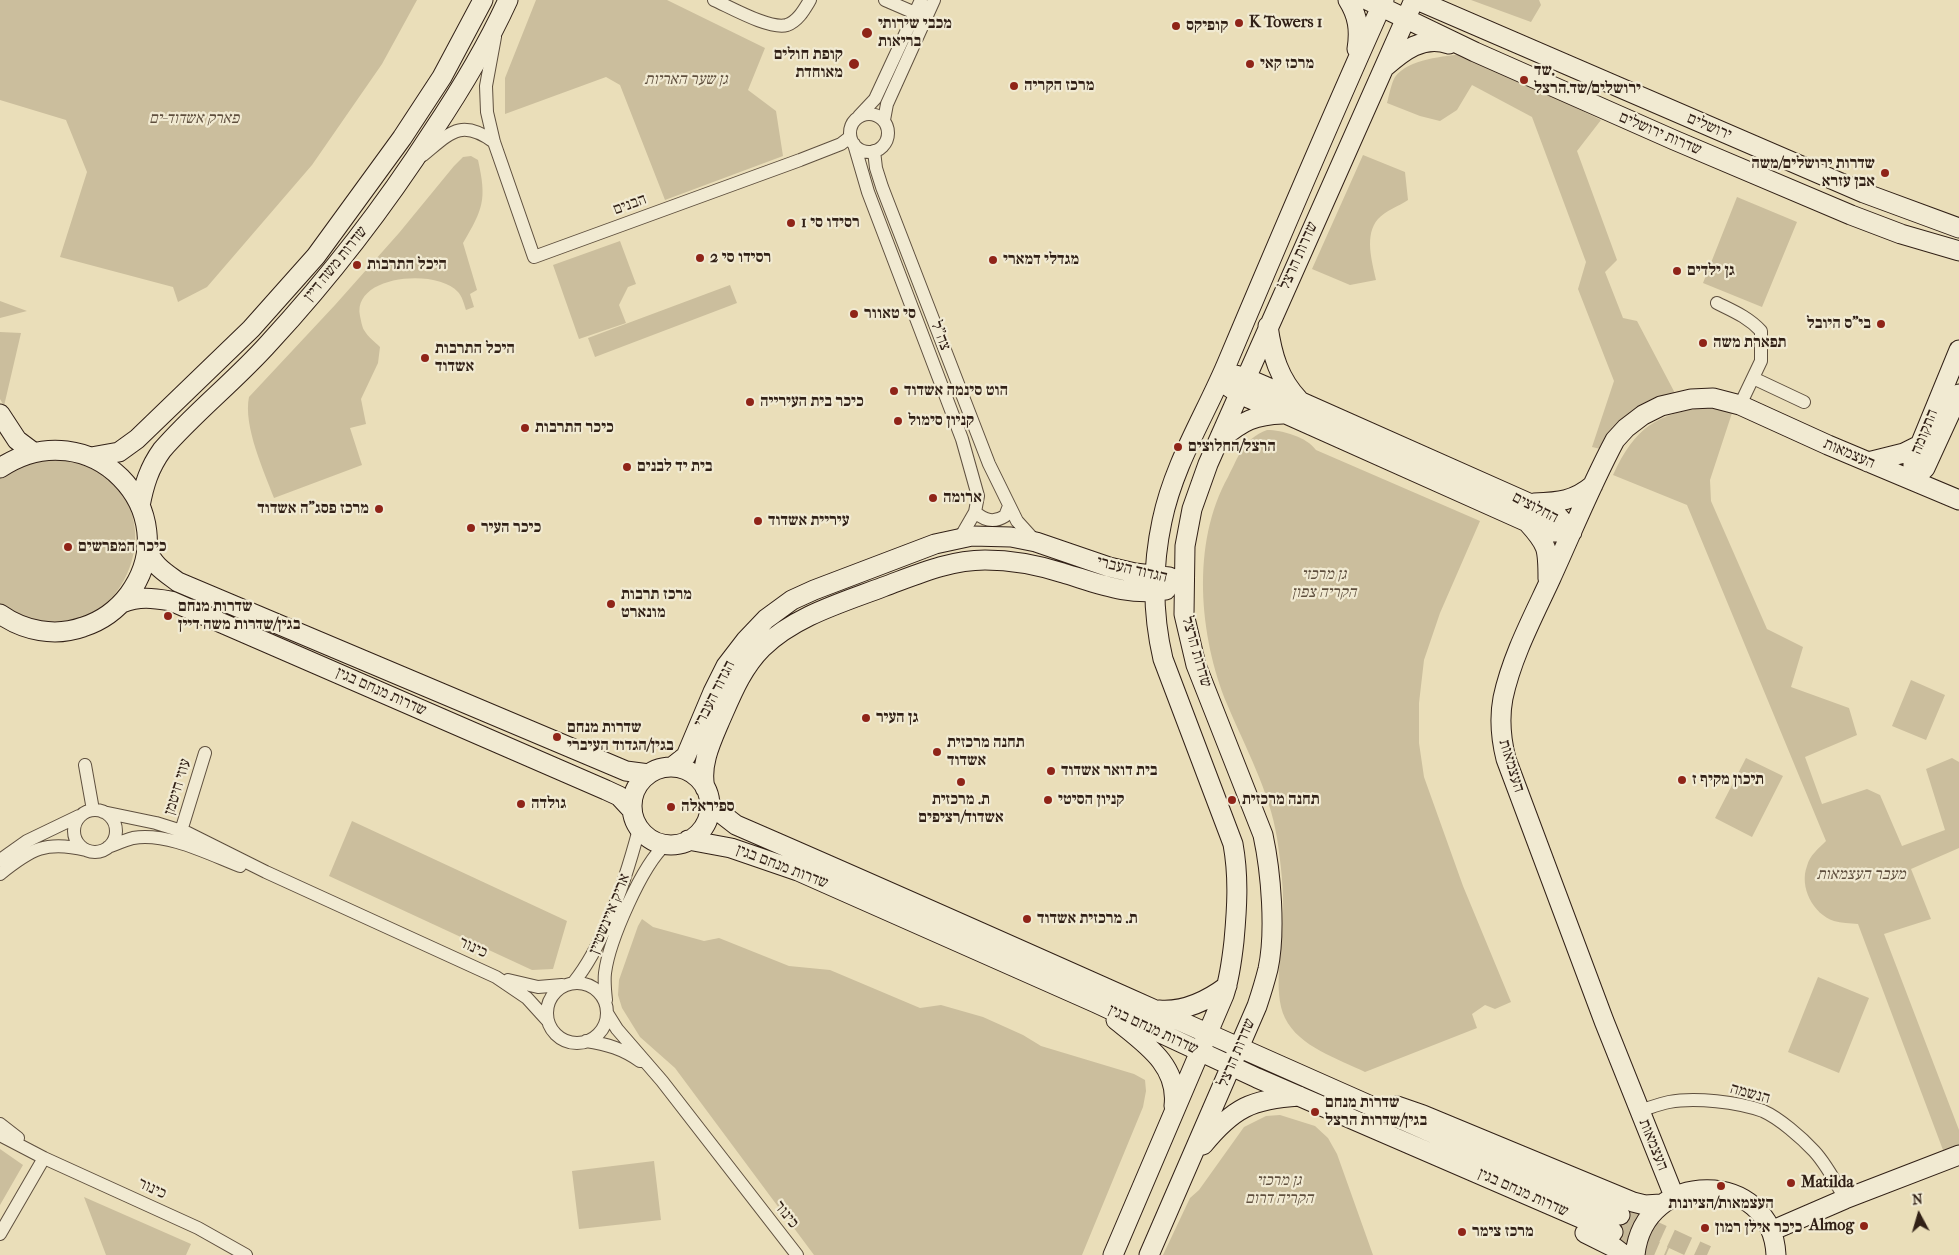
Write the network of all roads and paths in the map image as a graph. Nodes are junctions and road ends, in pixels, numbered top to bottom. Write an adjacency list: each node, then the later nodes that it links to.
1 (483, 0): 42 (main road, שדרות משה דיין)
2 (508, 0): 15 (main road, שדרות משה דיין)
3 (714, 0): 4 (street)
4 (810, 0)
5 (885, 0): 12 (street)
6 (921, 0): 12 (street)
7 (934, 0): 20 (street)
8 (1348, 0): 17 (main road)
9 (1415, 0): 13 (main road, שדרות הרצל); 14 (main road)
10 (1451, 0): 14 (main road)
11 (1377, 2): 13 (main road, שדרות ירושלים); 17 (main road, שדרות הרצל)
12 (915, 13): 19 (street)
13 (1405, 18): 16 (main road, שדרות ירושלים); 18 (main road, שדרות הרצל)
14 (1461, 20): 25 (main road, ירושלים)
15 (498, 23): 22 (street, הבנים); 24 (main road, שדרות משה דיין)
16 (1475, 52): 18 (main road); 26 (main road, שדרות ירושלים)
17 (1355, 63): 31 (main road, שדרות הרצל)
18 (1382, 70): 29 (main road, שדרות הרצל)
19 (859, 116): 20 (street); 21 (street)
20 (884, 120): 23 (street)
21 (852, 140): 22 (street, הבנים); 23 (street); 50 (street, צה"ל)
22 (494, 142): 24 (street)
23 (874, 151): 49 (street, צה"ל)
24 (412, 164): 48 (main road, שדרות משה דיין)
25 (1957, 226)
26 (1952, 249): 27 (main road)
27 (1959, 263)
28 (1717, 303): 32 (street)
29 (1268, 326): 33 (main road, שדרות הרצל); 37 (main road)
30 (1959, 350): 40 (main road, התקומה)
31 (1222, 376): 33 (main road, החלוצים); 56 (main road, שדרות הרצל)
32 (1753, 378): 35 (street); 36 (street)
33 (1242, 386): 37 (main road, החלוצים); 39 (main road, שדרות הרצל)
34 (1959, 394): 40 (main road, התקומה)
35 (1804, 402)
36 (1740, 406): 43 (main road, העצמאות); 46 (main road, העצמאות)
37 (1293, 408): 39 (main road); 51 (main road, החלוצים)
38 (0, 414): 41 (main road)
39 (1218, 442): 57 (main road, שדרות הרצל)
40 (1926, 448): 43 (main road); 45 (main road, התקומה); 47 (main road)
41 (33, 452): 42 (main road); 44 (main road)
42 (91, 456): 48 (main road)
43 (1868, 462): 45 (main road, העצמאות)
44 (0, 468)
45 (1914, 480): 47 (main road, העצמאות)
46 (1594, 485): 51 (main road); 52 (main road, העצמאות)
47 (1958, 500)
48 (140, 506): 55 (main road)
49 (1009, 506): 50 (street); 54 (street, צה"ל)
50 (975, 512): 53 (street, צה"ל)
51 (1527, 512): 52 (main road, החלוצים); 58 (main road)
52 (1572, 532): 58 (main road, העצמאות)
53 (960, 538): 54 (main road, הגדוד העברי); 63 (main road, הגדוד העברי)
54 (1036, 542): 56 (main road, הגדוד העברי)
55 (146, 548): 59 (main road); 64 (main road, שדרות מנחם בגין)
56 (1154, 583): 57 (main road, הגדוד העברי); 65 (main road, הגדוד העברי); 79 (main road, שדרות הרצל)
57 (1184, 583): 86 (main road, שדרות הרצל)
58 (1548, 583): 92 (main road, העצמאות)
59 (122, 603): 60 (main road); 66 (main road, שדרות מנחם בגין)
60 (2, 618)
61 (205, 753): 69 (street, עוזי חיטמן)
62 (85, 765): 67 (street)
63 (672, 768): 64 (main road); 65 (main road)
64 (649, 774): 66 (main road)
65 (707, 796): 70 (main road); 82 (main road, שדרות מנחם בגין)
66 (632, 810): 68 (main road)
67 (93, 812): 69 (street, כינור); 72 (street); 73 (street); 74 (street)
68 (639, 828): 71 (main road); 78 (street, אריק איינשטיין)
69 (181, 831): 76 (street, כינור)
70 (688, 840): 71 (main road); 80 (main road, שדרות מנחם בגין)
71 (666, 844): 81 (street, אריק איינשטיין)
72 (108, 847): 73 (street); 76 (street, כינור)
73 (86, 850): 75 (street)
74 (0, 860)
75 (0, 874)
76 (299, 887): 77 (street, כינור)
77 (496, 977): 78 (street, כינור); 83 (street, כינור)
78 (569, 983): 81 (street); 83 (street)
79 (1227, 986): 82 (main road); 84 (main road, שדרות הרצל)
80 (1096, 1003): 87 (main road, שדרות מנחם בגין); 93 (main road)
81 (606, 1008): 85 (street); 89 (street, כינור)
82 (1155, 1010): 84 (main road, שדרות מנחם בגין)
83 (547, 1020): 85 (street)
84 (1209, 1034): 86 (main road, שדרות מנחם בגין); 87 (main road, שדרות הרצל)
85 (586, 1042): 89 (street, כינור)
86 (1240, 1047): 88 (main road, שדרות הרצל); 90 (main road, שדרות מנחם בגין)
87 (1200, 1052): 88 (main road, שדרות מנחם בגין); 93 (main road, שדרות הרצל)
88 (1231, 1066): 91 (main road, שדרות מנחם בגין); 99 (main road, שדרות הרצל)
89 (662, 1081): 104 (street, כינור)
90 (1340, 1092): 95 (main road, שדרות מנחם בגין); 101 (main road)
91 (1302, 1096): 95 (main road, שדרות מנחם בגין); 99 (main road)
92 (1640, 1112): 100 (street, הנשמה); 101 (main road, העצמאות)
93 (1174, 1113): 106 (main road, שדרות הרצל)
94 (0, 1124): 98 (street, כינור)
95 (1372, 1126): 108 (main road)
96 (0, 1135): 98 (street, כינור)
97 (1959, 1155): 100 (main road)
98 (43, 1157): 102 (street); 105 (street, כינור)
99 (1189, 1163): 107 (main road, שדרות הרצל)
100 (1845, 1199): 103 (main road)
101 (1668, 1200): 103 (main road); 109 (main road)
102 (0, 1234)
103 (1775, 1248)
104 (795, 1253)
105 (246, 1255)
106 (1113, 1255)
107 (1149, 1255)
108 (1624, 1255)
109 (1635, 1255)

